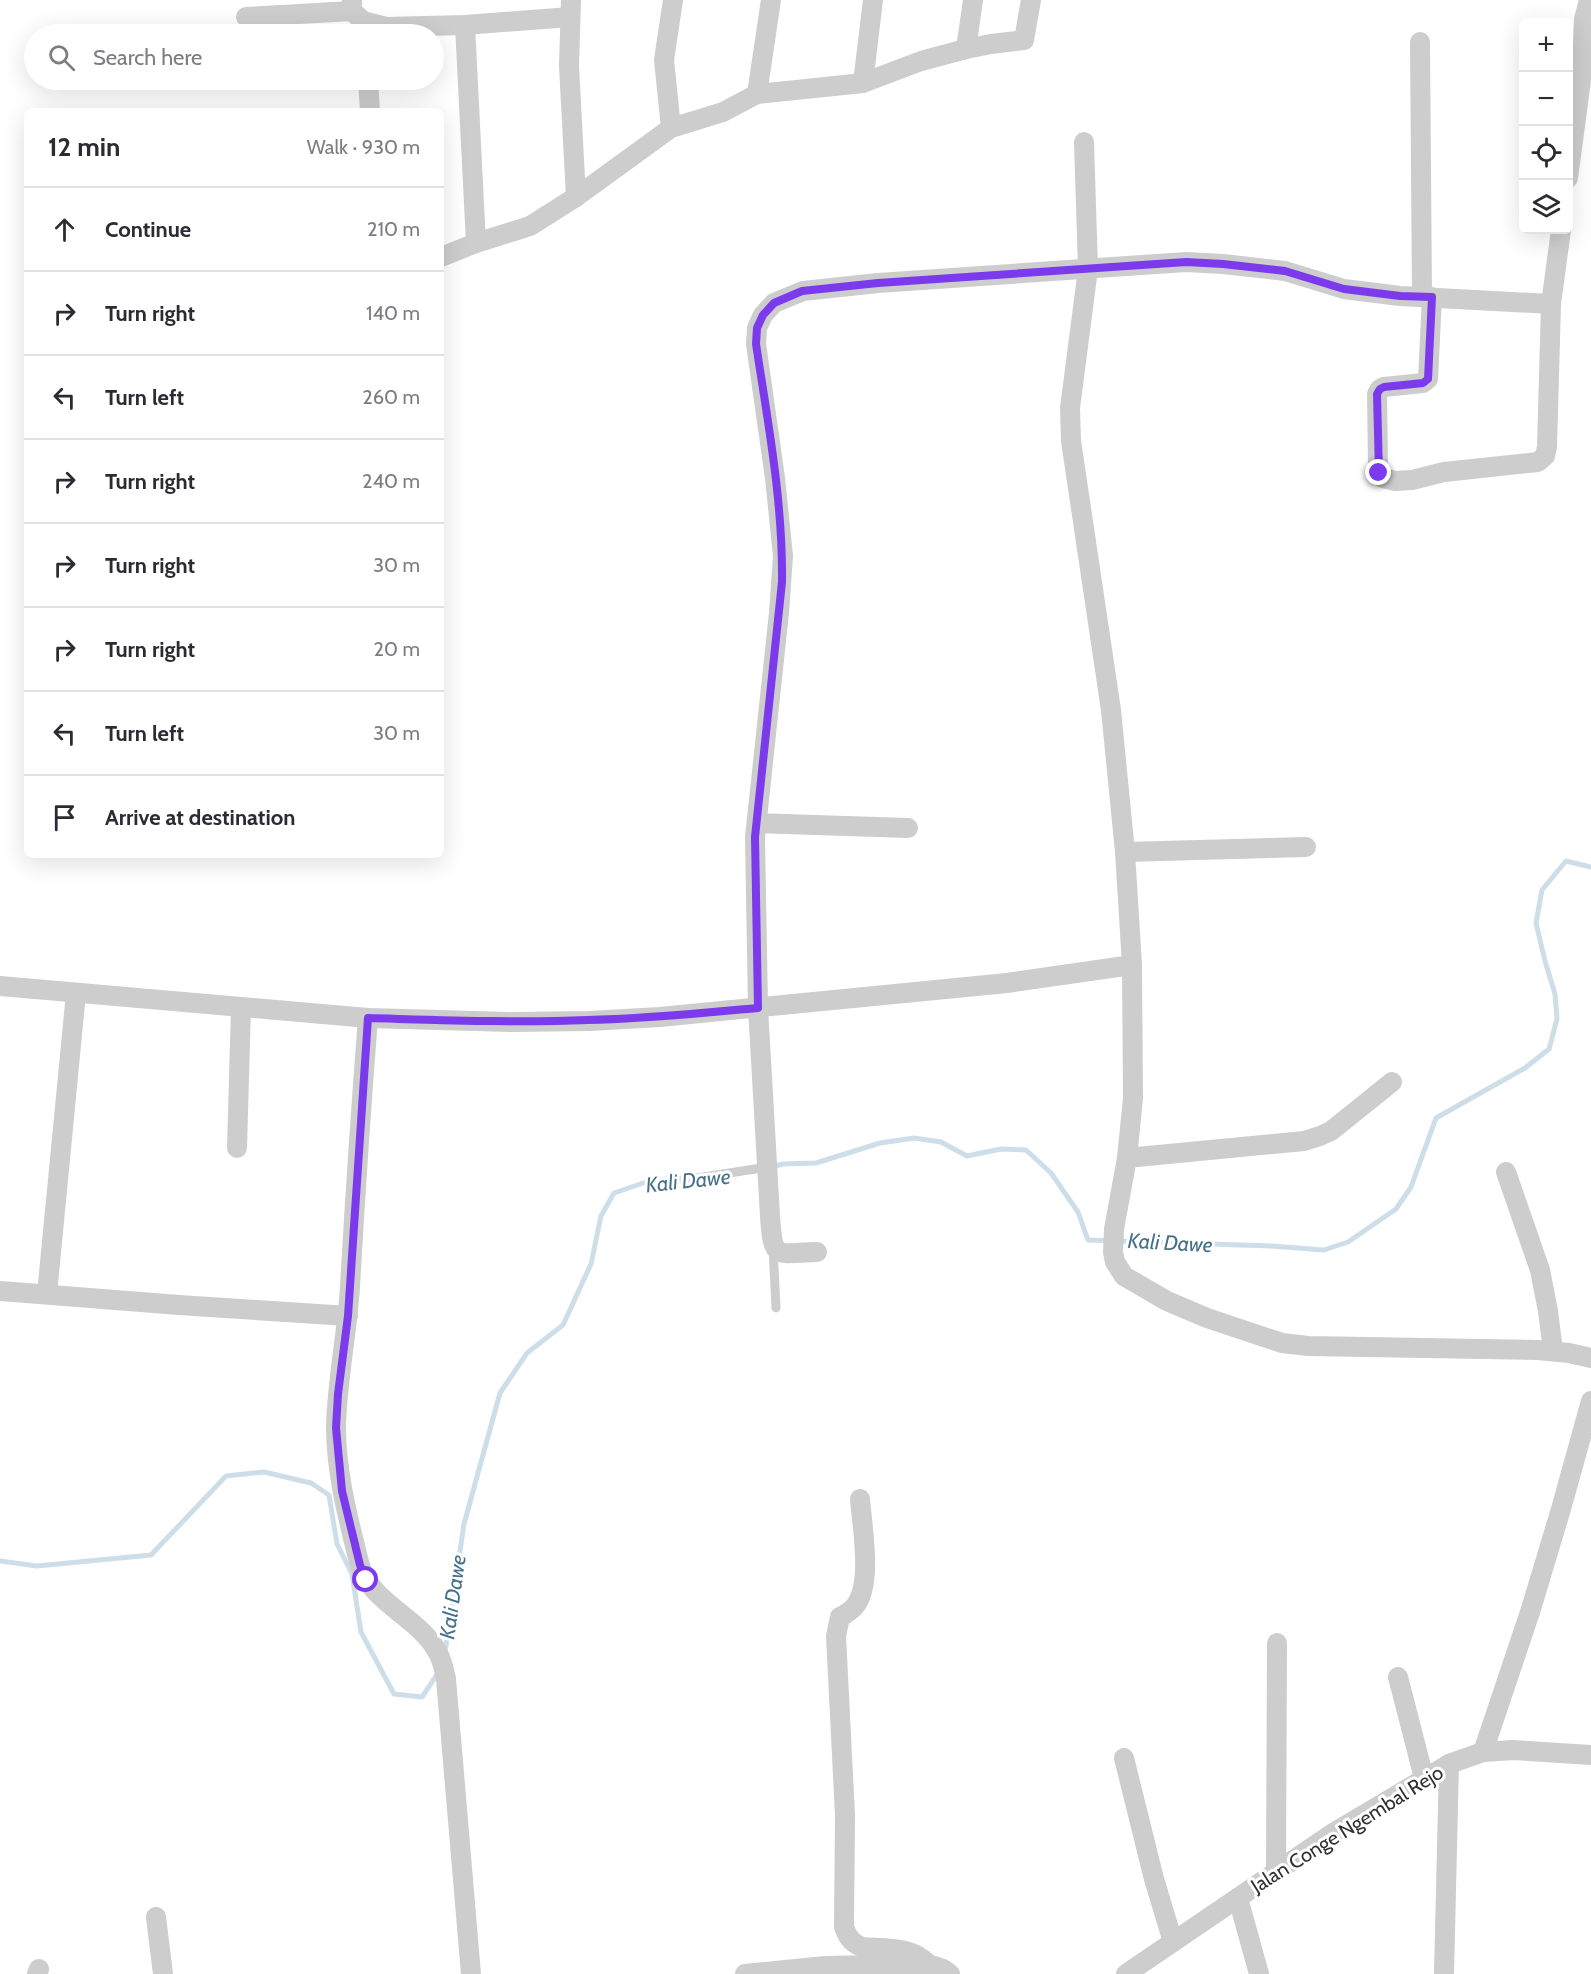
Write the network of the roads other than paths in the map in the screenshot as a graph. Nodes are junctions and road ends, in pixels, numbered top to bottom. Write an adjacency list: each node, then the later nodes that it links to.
1 (673, 0): 21 (street)
2 (771, 0): 19 (street)
3 (873, 0): 17 (street)
4 (973, 0): 16 (street)
5 (1031, 0): 16 (street)
6 (1589, 0): 11 (street)
7 (274, 8): 9 (street); 10 (street)
8 (570, 9): 13 (street); 24 (street)
9 (246, 17)
10 (358, 17): 12 (street)
11 (1587, 18): 23 (street)
12 (378, 24)
13 (465, 25): 14 (street); 26 (street)
14 (444, 26)
15 (1420, 42): 29 (street)
16 (966, 49): 17 (street)
17 (863, 83): 19 (street)
18 (369, 90): 20 (street)
19 (757, 94): 21 (street)
20 (370, 108)
21 (672, 128): 24 (street)
22 (1083, 142): 28 (street)
23 (1573, 146)
24 (576, 197): 26 (street)
25 (1560, 234): 30 (street)
26 (476, 243): 27 (street)
27 (444, 256)
28 (1088, 269): 29 (street); 31 (street); 34 (street)
29 (1427, 296): 30 (street); 30 (street)
30 (1551, 304)
31 (757, 823): 32 (street); 39 (street)
32 (908, 828)
33 (1306, 847): 34 (street)
34 (1125, 852): 35 (street)
35 (1132, 965): 39 (street); 43 (street)
36 (0, 986): 37 (street)
37 (76, 993): 38 (street); 50 (street)
38 (242, 1007): 40 (street); 42 (street)
39 (758, 1008): 40 (street); 44 (street)
40 (368, 1018): 52 (street)
41 (1392, 1082): 43 (street)
42 (237, 1148)
43 (1127, 1158): 53 (street)
44 (768, 1167): 46 (lane); 47 (street)
45 (1506, 1172): 53 (street)
46 (684, 1180)
47 (773, 1246): 48 (street); 51 (lane)
48 (817, 1252)
49 (0, 1292): 50 (street)
50 (47, 1294): 52 (street)
51 (776, 1308)
52 (348, 1316): 71 (street)
53 (1553, 1352): 54 (street)
54 (1591, 1358)
55 (1591, 1401): 59 (street)
56 (860, 1499): 68 (street)
57 (1277, 1643): 64 (street)
58 (1398, 1677): 63 (street)
59 (1483, 1752): 60 (street, Jalan Conge Ngembal Rejo); 62 (street, Jalan Conge Ngembal Rejo)
60 (1591, 1755)
61 (1124, 1758): 67 (street)
62 (1449, 1764): 63 (street, Jalan Conge Ngembal Rejo); 76 (street)
63 (1424, 1778): 64 (street, Jalan Conge Ngembal Rejo)
64 (1276, 1872): 65 (street, Jalan Conge Ngembal Rejo)
65 (1238, 1898): 67 (street, Jalan Conge Ngembal Rejo); 75 (street)
66 (156, 1917): 70 (street)
67 (1173, 1942): 69 (street, Jalan Conge Ngembal Rejo)
68 (928, 1964): 72 (street); 73 (street)
69 (1153, 1966): 74 (street, Jalan Conge Ngembal Rejo)
70 (163, 1974)
71 (471, 1974)
72 (745, 1974)
73 (950, 1974)
74 (1126, 1974)
75 (1259, 1974)
76 (1444, 1974)

